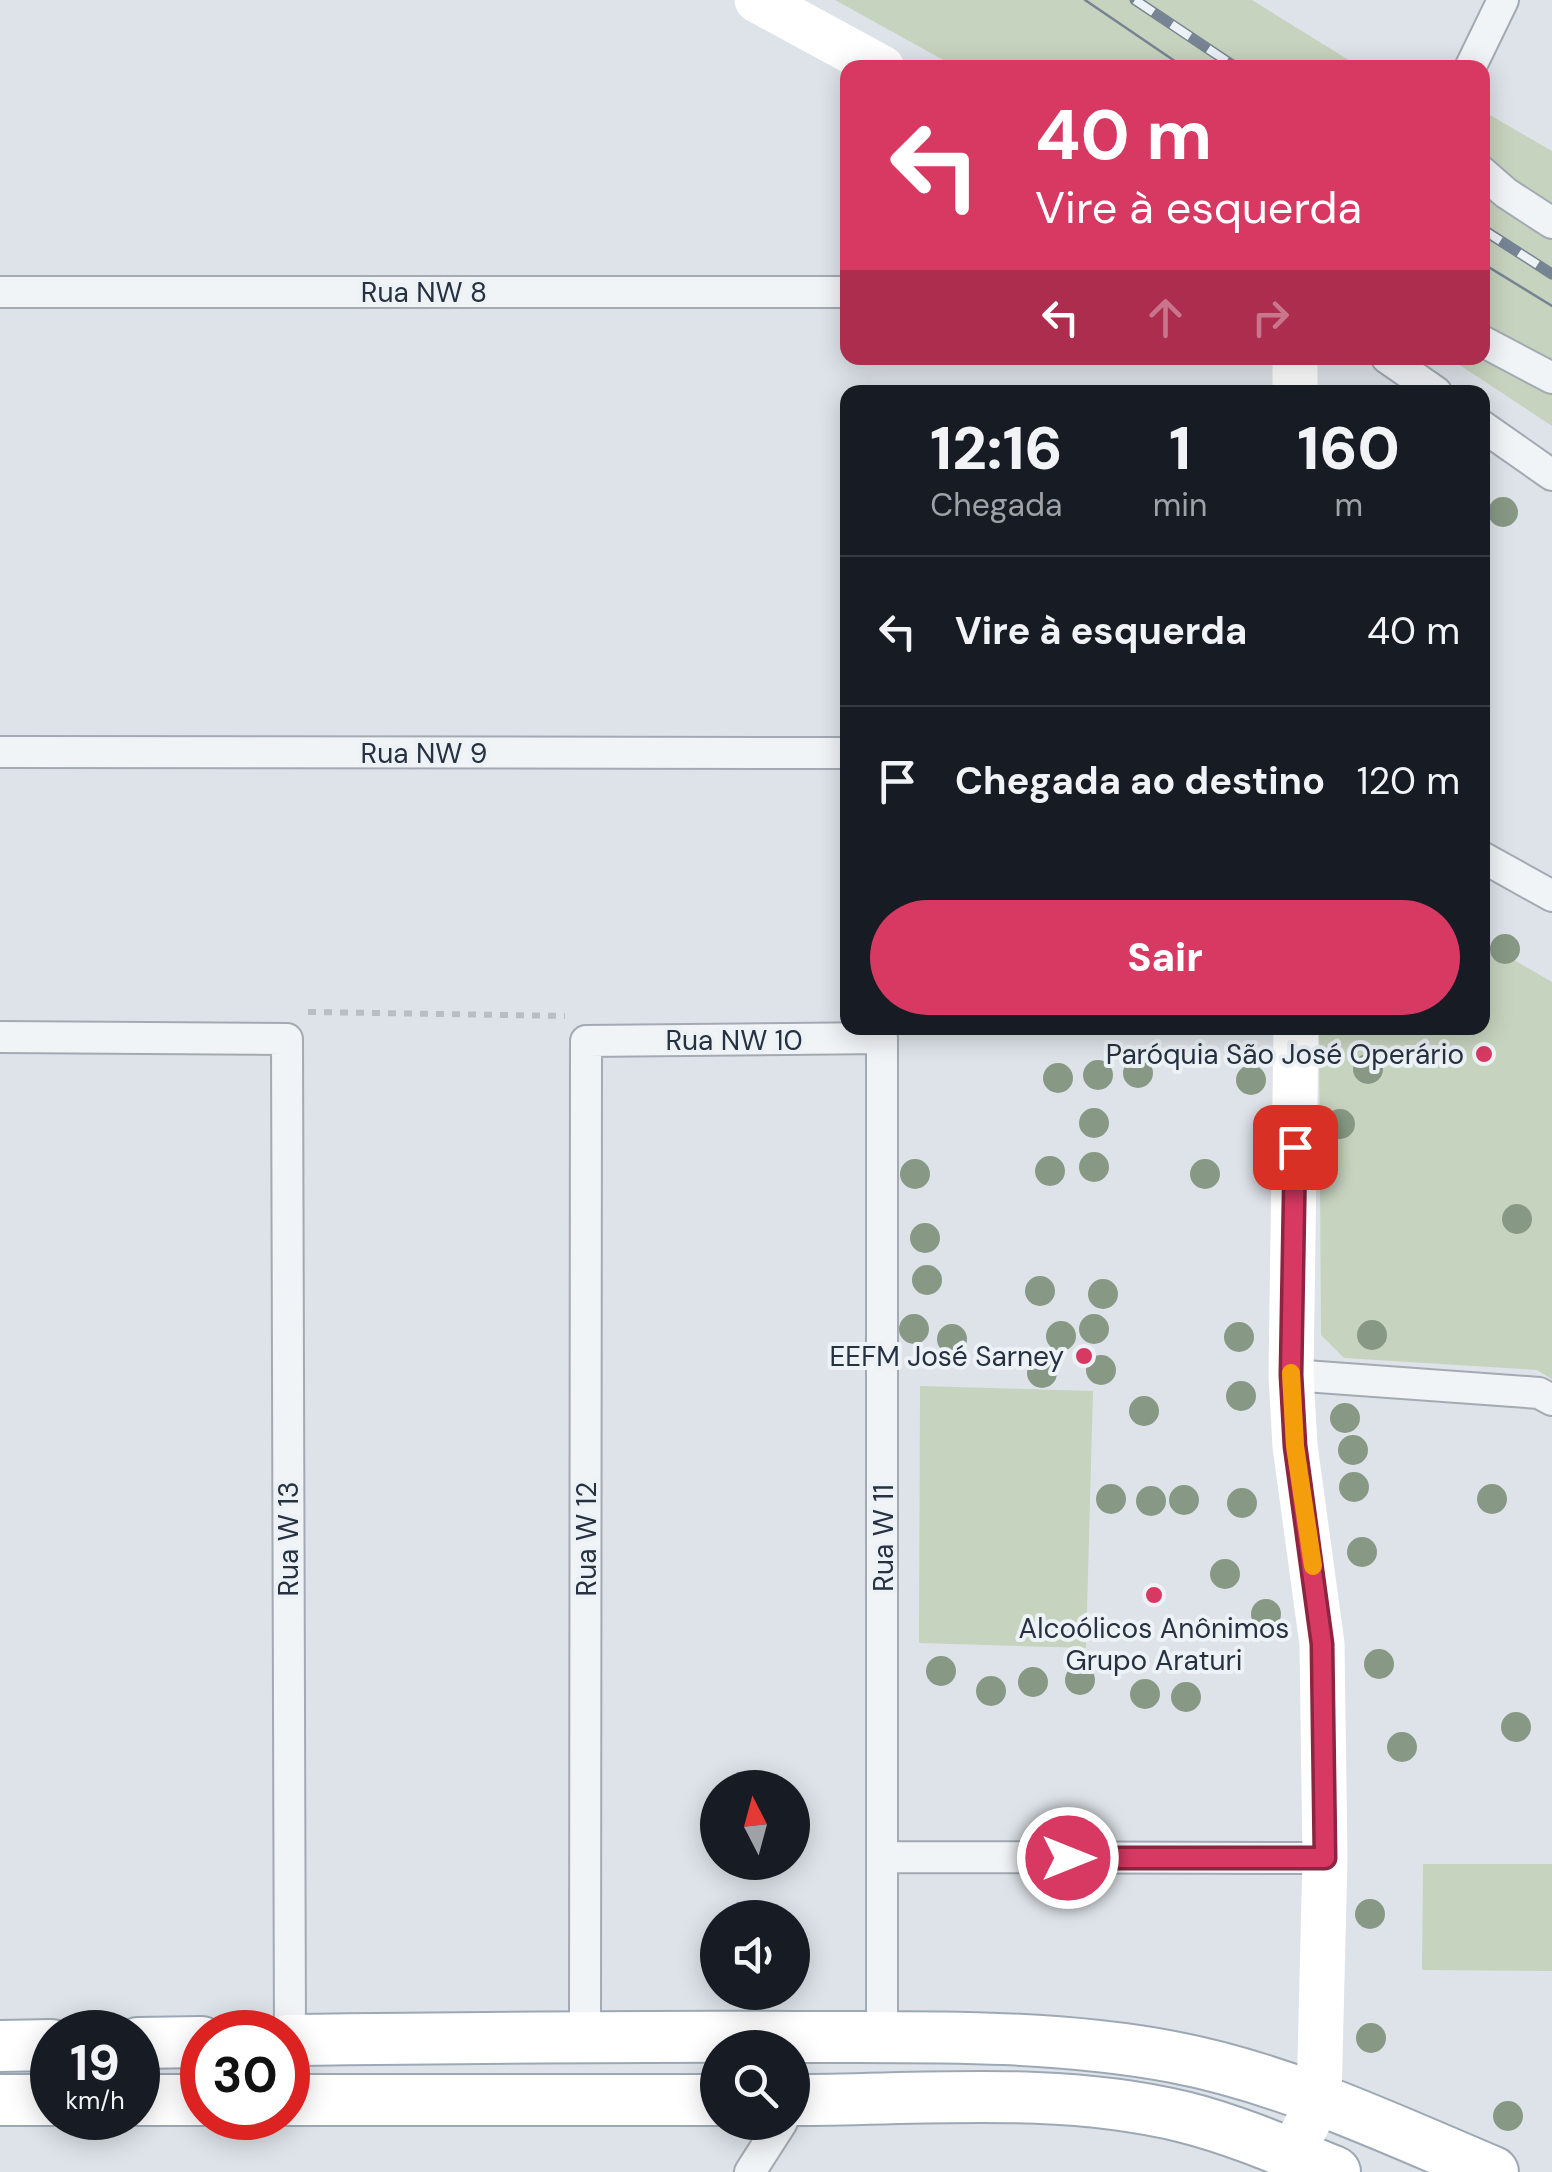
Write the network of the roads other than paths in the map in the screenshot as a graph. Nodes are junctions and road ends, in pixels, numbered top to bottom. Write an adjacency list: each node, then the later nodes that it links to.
1 (758, 0): 3 (street)
2 (1503, 0): 4 (street)
3 (867, 60)
4 (1474, 60)
5 (1490, 179): 6 (street)
6 (1552, 224)
7 (0, 292): 8 (street, Rua NW 8)
8 (840, 292)
9 (1490, 345): 11 (street)
10 (1397, 365): 12 (street)
11 (1552, 378)
12 (1426, 385)
13 (1490, 432): 14 (street)
14 (1552, 475)
15 (0, 752): 16 (street, Rua NW 9)
16 (840, 753)
17 (1490, 861): 18 (street)
18 (1552, 896)
19 (1296, 1035): 23 (street)
20 (0, 1037): 27 (street, Rua W 13)
21 (882, 1038): 22 (street, Rua NW 10); 25 (street, Rua W 11)
22 (586, 1041): 28 (street, Rua W 12)
23 (1291, 1375): 24 (street); 26 (street)
24 (1552, 1400)
25 (884, 1857): 26 (street); 29 (street, Rua W 11)
26 (1325, 1858): 37 (street)
27 (288, 2010)
28 (585, 2036): 29 (main road); 30 (main road)
29 (882, 2037): 37 (main road)
30 (310, 2040)
31 (30, 2045): 32 (main road)
32 (0, 2046)
33 (0, 2100): 34 (main road)
34 (30, 2100)
35 (310, 2100): 36 (main road)
36 (700, 2100)
37 (1319, 2100): 40 (street); 42 (main road)
38 (810, 2106): 40 (main road)
39 (770, 2140): 41 (street)
40 (1321, 2166)
41 (750, 2172)
42 (1493, 2172)

